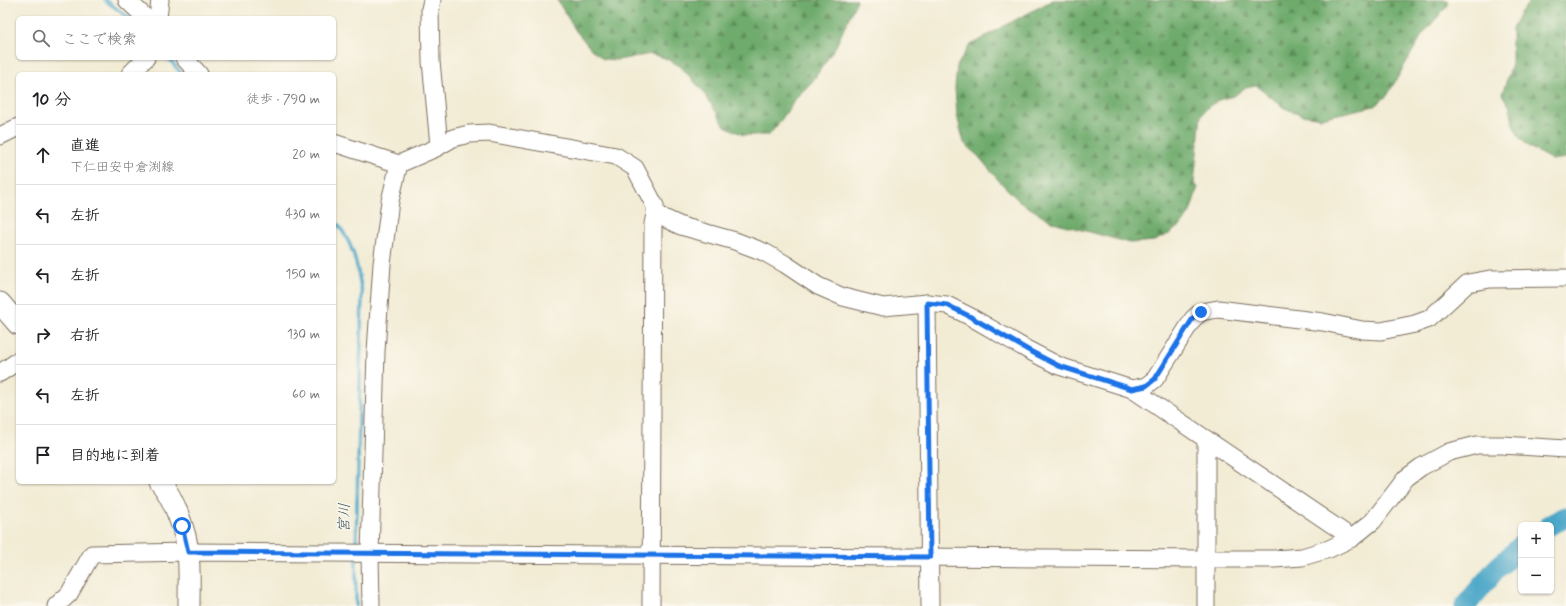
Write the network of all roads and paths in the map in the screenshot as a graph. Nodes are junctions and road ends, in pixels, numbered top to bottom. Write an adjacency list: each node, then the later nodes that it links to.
1 (127, 0): 4 (street)
2 (160, 0): 5 (street)
3 (432, 0): 13 (street)
4 (144, 16)
5 (158, 16)
6 (145, 60): 8 (street)
7 (186, 60): 9 (street)
8 (132, 72)
9 (197, 72)
10 (16, 128): 11 (street)
11 (0, 136)
12 (336, 144): 14 (street)
13 (439, 145): 14 (street); 15 (street)
14 (399, 164): 28 (street)
15 (655, 214): 18 (street); 29 (street)
16 (1566, 278): 22 (street)
17 (0, 303): 19 (main road)
18 (927, 303): 22 (street); 30 (street)
19 (16, 322)
20 (16, 362): 21 (street)
21 (0, 373)
22 (1132, 389): 23 (street)
23 (1206, 439): 26 (street); 31 (street)
24 (1566, 449): 26 (street)
25 (161, 484): 27 (main road)
26 (1352, 538): 31 (street)
27 (188, 552): 28 (street); 32 (street); 33 (main road)
28 (368, 553): 29 (street); 34 (street)
29 (651, 555): 30 (street); 35 (street)
30 (930, 557): 31 (street); 36 (street)
31 (1207, 559): 37 (street)
32 (56, 606)
33 (189, 606)
34 (371, 606)
35 (651, 606)
36 (930, 606)
37 (1206, 606)

